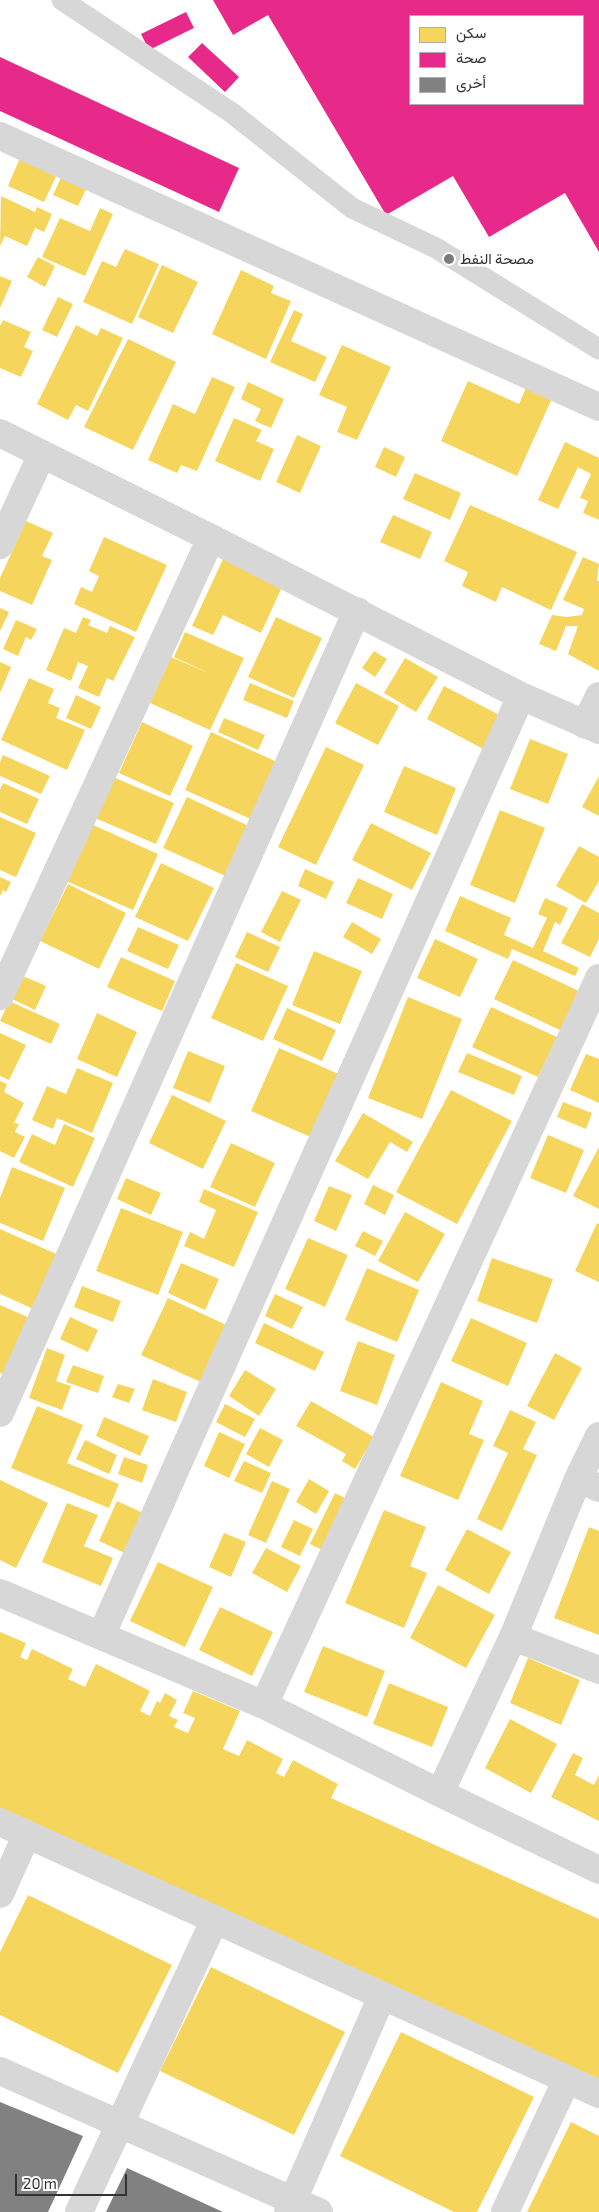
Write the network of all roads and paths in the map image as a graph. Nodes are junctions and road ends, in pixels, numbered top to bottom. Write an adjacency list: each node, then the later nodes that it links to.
1 (62, 0): 3 (lane)
2 (0, 136): 4 (street)
3 (599, 349)
4 (599, 407)
5 (0, 433): 6 (street)
6 (42, 454): 7 (street); 8 (street)
7 (211, 538): 9 (street); 14 (street)
8 (0, 545)
9 (357, 611): 10 (street); 15 (street)
10 (521, 696): 12 (street); 19 (street)
11 (599, 696): 12 (street)
12 (592, 728)
13 (599, 978): 22 (street)
14 (0, 996)
15 (0, 1413)
16 (599, 1436): 17 (street)
17 (588, 1484): 20 (street)
18 (0, 1593): 19 (street)
19 (102, 1636): 22 (street)
20 (513, 1637): 21 (street); 23 (street)
21 (599, 1670)
22 (264, 1705): 23 (street)
23 (440, 1793): 26 (street)
24 (0, 1822): 25 (street)
25 (27, 1834): 27 (street); 28 (street)
26 (599, 1870)
27 (0, 1894)
28 (215, 1920): 29 (street); 33 (street)
29 (382, 1996): 31 (street); 34 (street)
30 (0, 2071): 33 (street)
31 (567, 2079): 32 (street); 37 (street)
32 (599, 2094)
33 (120, 2124): 34 (street); 35 (street)
34 (290, 2206): 36 (street)
35 (79, 2212)
36 (319, 2212)
37 (506, 2212)

